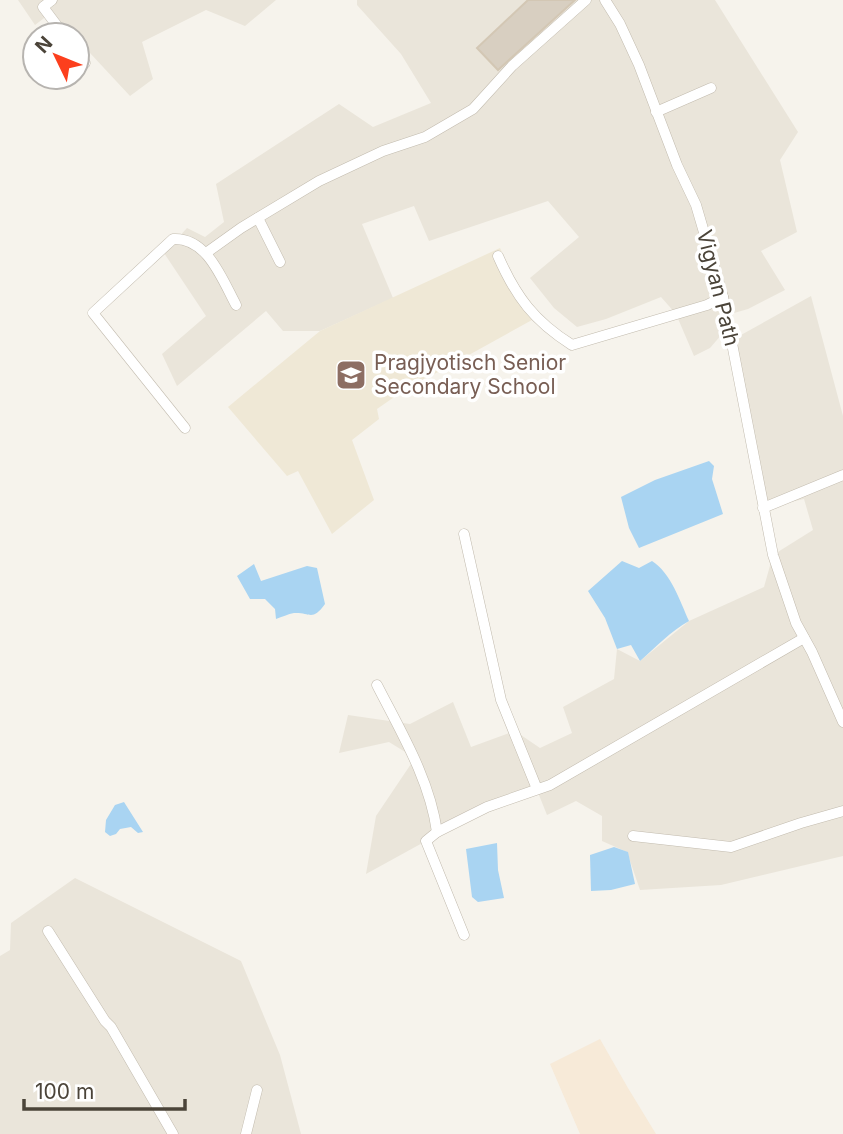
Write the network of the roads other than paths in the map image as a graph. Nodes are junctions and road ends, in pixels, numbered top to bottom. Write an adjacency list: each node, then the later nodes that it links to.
1 (52, 0): 4 (street)
2 (586, 0): 8 (street)
3 (606, 0): 7 (street, Vigyan Path)
4 (40, 4): 5 (street)
5 (53, 21)
6 (711, 88): 7 (street)
7 (656, 112): 12 (street, Vigyan Path)
8 (258, 218): 9 (street); 11 (street)
9 (206, 253): 13 (street); 14 (street)
10 (498, 256): 12 (street)
11 (280, 262)
12 (723, 297): 16 (street, Vigyan Path)
13 (236, 305)
14 (185, 428)
15 (843, 475): 16 (street)
16 (763, 508): 18 (street, Vigyan Path)
17 (464, 534): 21 (street)
18 (804, 638): 20 (street, Vigyan Path); 21 (street)
19 (377, 685): 23 (street)
20 (843, 722)
21 (537, 789): 23 (street)
22 (843, 811): 24 (street)
23 (437, 832): 26 (street)
24 (633, 836)
25 (48, 931): 28 (street)
26 (464, 935)
27 (257, 1090): 29 (street)
28 (173, 1134)
29 (246, 1134)

